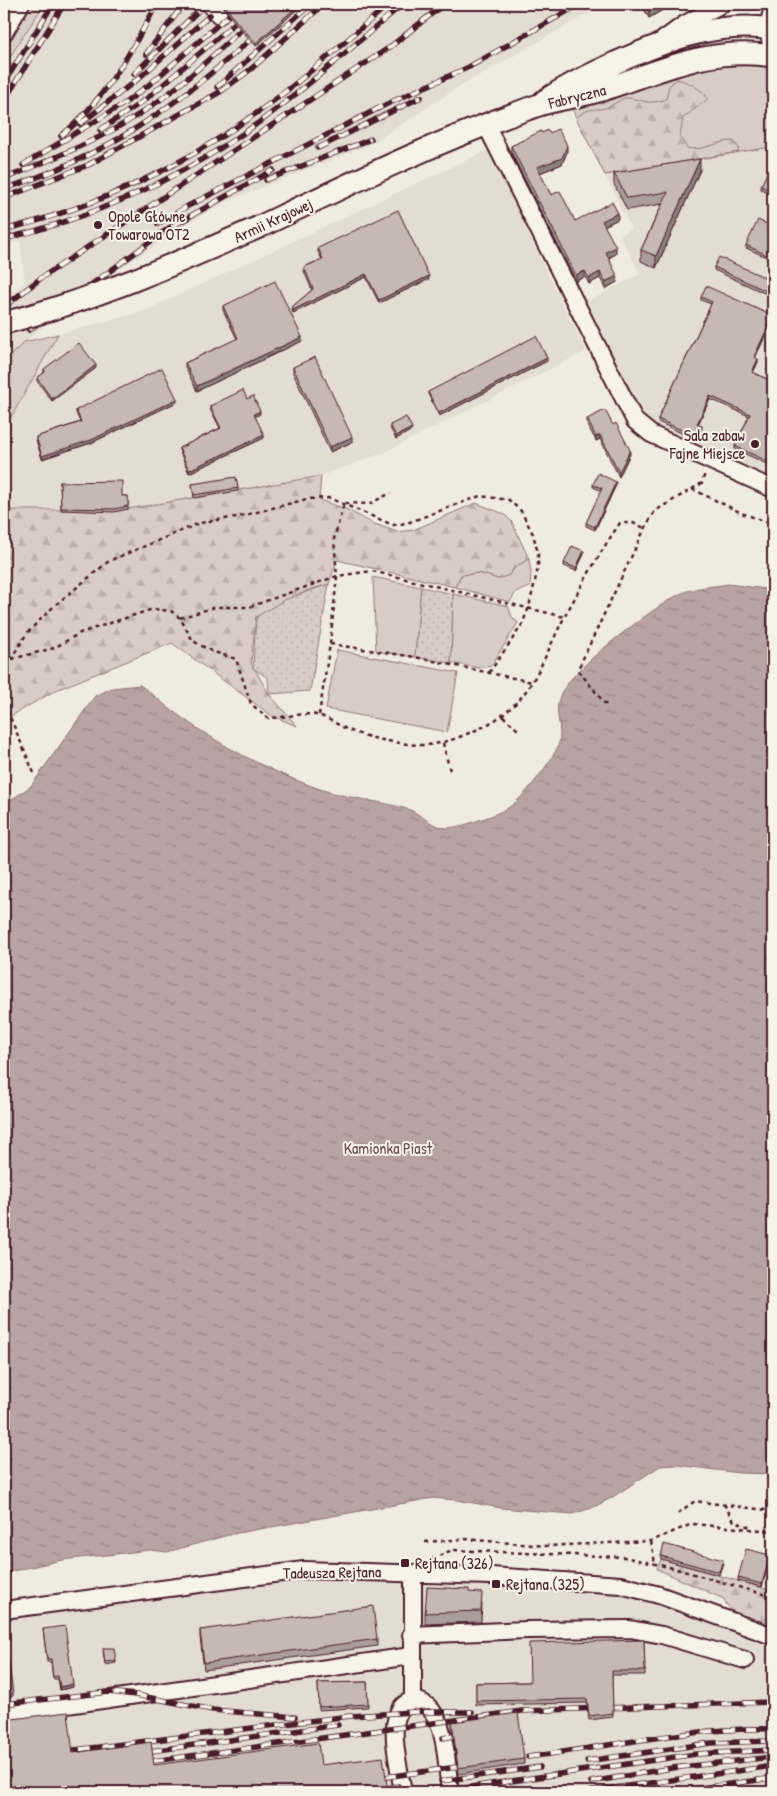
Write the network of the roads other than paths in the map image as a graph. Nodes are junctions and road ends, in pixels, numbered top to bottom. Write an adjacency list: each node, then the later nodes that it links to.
1 (21, 4): 5 (street)
2 (722, 4): 6 (street)
3 (773, 5): 4 (street)
4 (771, 29): 6 (main road, Fabryczna); 7 (street)
5 (4, 33)
6 (657, 44): 8 (main road, Fabryczna)
7 (773, 55): 8 (main road, Fabryczna)
8 (538, 105): 9 (main road, Armii Krajowej)
9 (486, 125): 10 (main road, Armii Krajowej, bridge); 11 (street)
10 (4, 323)
11 (773, 489)
12 (413, 1572): 13 (street, Tadeusza Rejtana); 14 (street); 15 (street, Tadeusza Rejtana)
13 (4, 1610)
14 (411, 1635): 16 (street); 17 (street)
15 (773, 1636)
16 (411, 1656): 18 (street); 19 (street)
17 (745, 1660)
18 (413, 1700): 20 (street); 21 (street)
19 (4, 1714)
20 (403, 1792)
21 (450, 1792)

